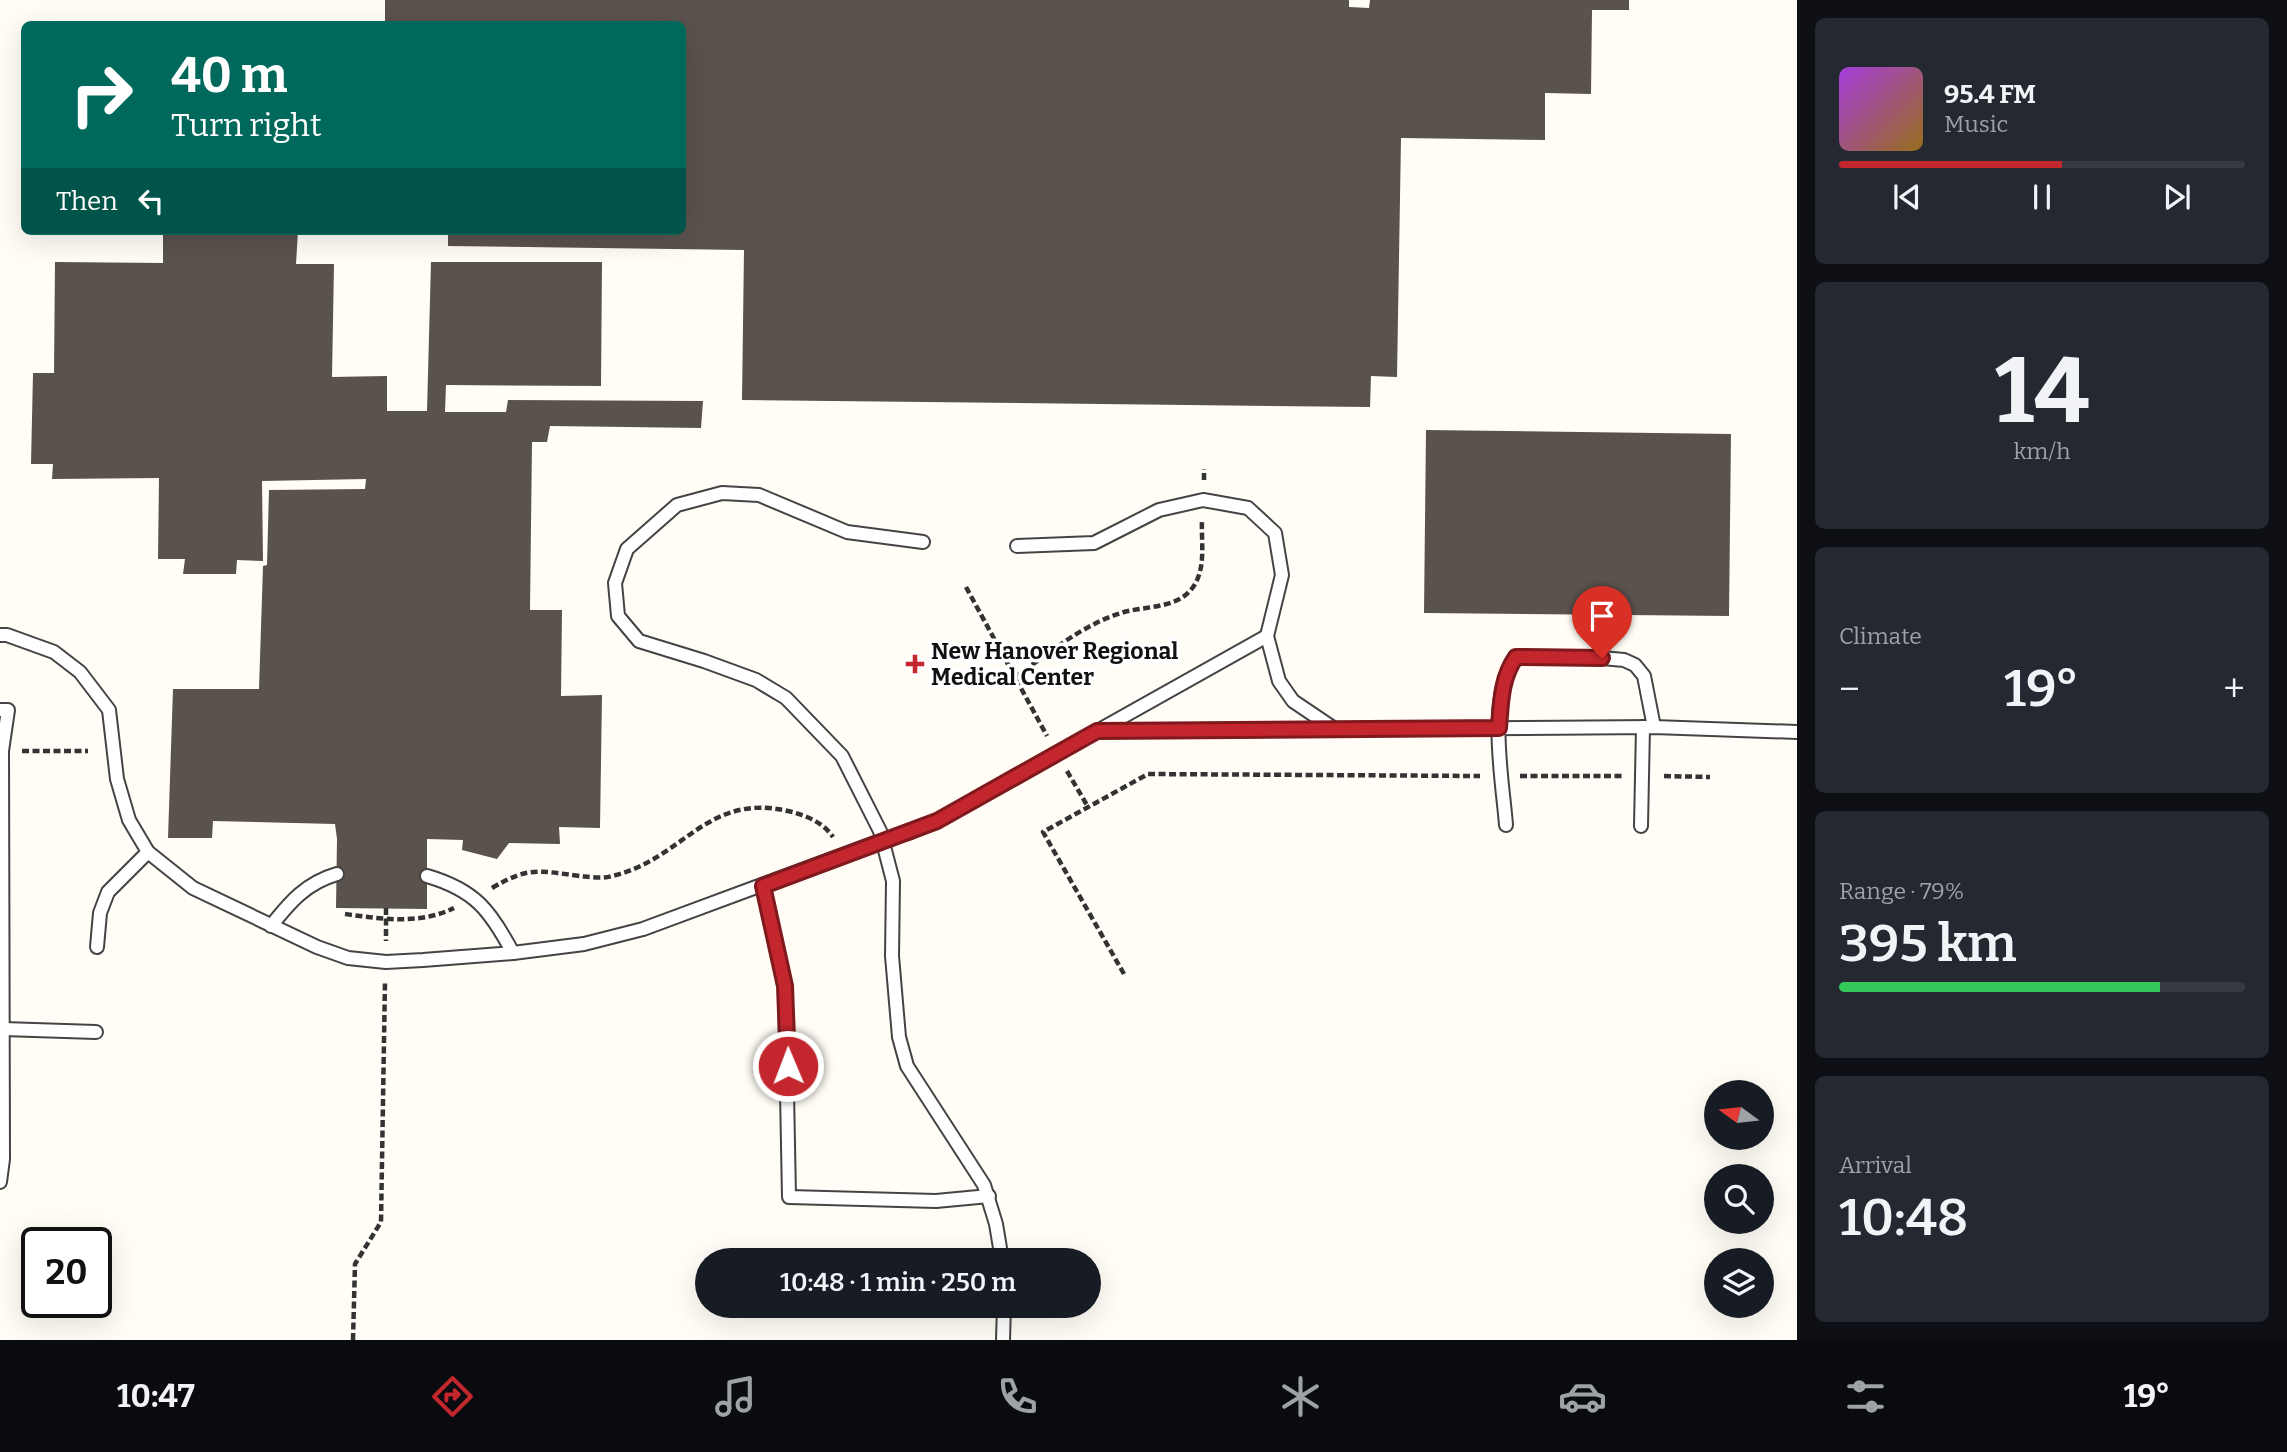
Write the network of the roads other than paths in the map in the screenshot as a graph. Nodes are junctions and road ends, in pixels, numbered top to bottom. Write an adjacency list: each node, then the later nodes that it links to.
1 (923, 542): 13 (lane)
2 (1017, 546): 4 (lane)
3 (0, 635): 14 (lane)
4 (1267, 636): 7 (lane); 9 (lane)
5 (0, 710): 21 (lane)
6 (1648, 727): 8 (lane); 8 (lane); 10 (lane); 12 (lane)
7 (1333, 728): 8 (lane); 9 (lane)
8 (1499, 728): 11 (lane)
9 (1097, 731): 13 (lane)
10 (1797, 732)
11 (1506, 825)
12 (1641, 826)
13 (883, 840): 17 (lane); 24 (lane)
14 (148, 852): 18 (lane); 19 (lane)
15 (337, 874): 18 (lane)
16 (427, 876): 20 (lane)
17 (763, 886): 20 (lane); 24 (lane)
18 (271, 926): 20 (lane)
19 (97, 947)
20 (513, 953)
21 (3, 1029): 22 (lane); 23 (lane)
22 (96, 1032)
23 (0, 1182)
24 (989, 1196): 25 (lane)
25 (1000, 1248)
26 (1004, 1318): 27 (lane)
27 (1003, 1340)

